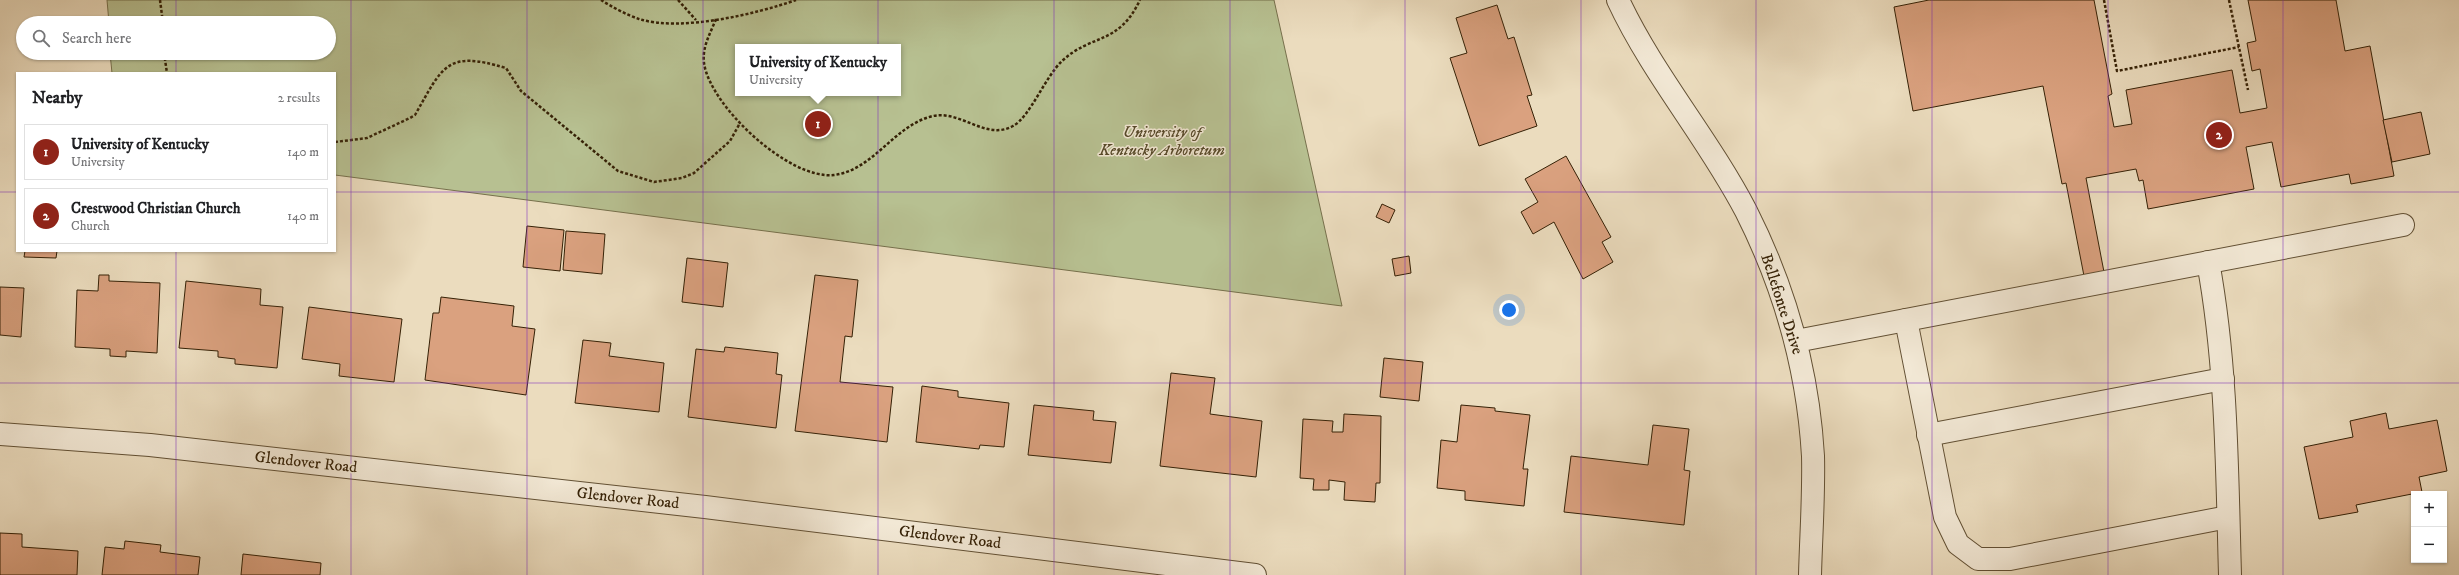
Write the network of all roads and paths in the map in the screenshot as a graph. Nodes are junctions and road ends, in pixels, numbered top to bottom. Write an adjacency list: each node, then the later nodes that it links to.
1 (160, 0): 9 (path)
2 (601, 0): 11 (path)
3 (678, 0): 11 (path)
4 (796, 0): 10 (path)
5 (1140, 0): 16 (path)
6 (1618, 0): 21 (street, Bellefonte Drive)
7 (2104, 0): 12 (path)
8 (2229, 0): 12 (path)
9 (162, 16)
10 (716, 19): 11 (path); 16 (path)
11 (696, 21)
12 (2239, 47): 15 (path)
13 (165, 60): 14 (path)
14 (167, 72)
15 (2248, 90)
16 (741, 122): 17 (path)
17 (336, 142)
18 (2403, 226): 19 (street)
19 (2208, 262): 20 (street); 22 (street)
20 (1906, 320): 21 (street); 24 (street)
21 (1796, 341): 27 (street, Bellefonte Drive)
22 (2223, 379): 24 (street); 25 (street)
23 (0, 434): 26 (street, Glendover Road)
24 (1928, 435): 25 (street)
25 (2228, 517): 28 (street)
26 (1255, 575)
27 (1810, 575)
28 (2230, 575)

